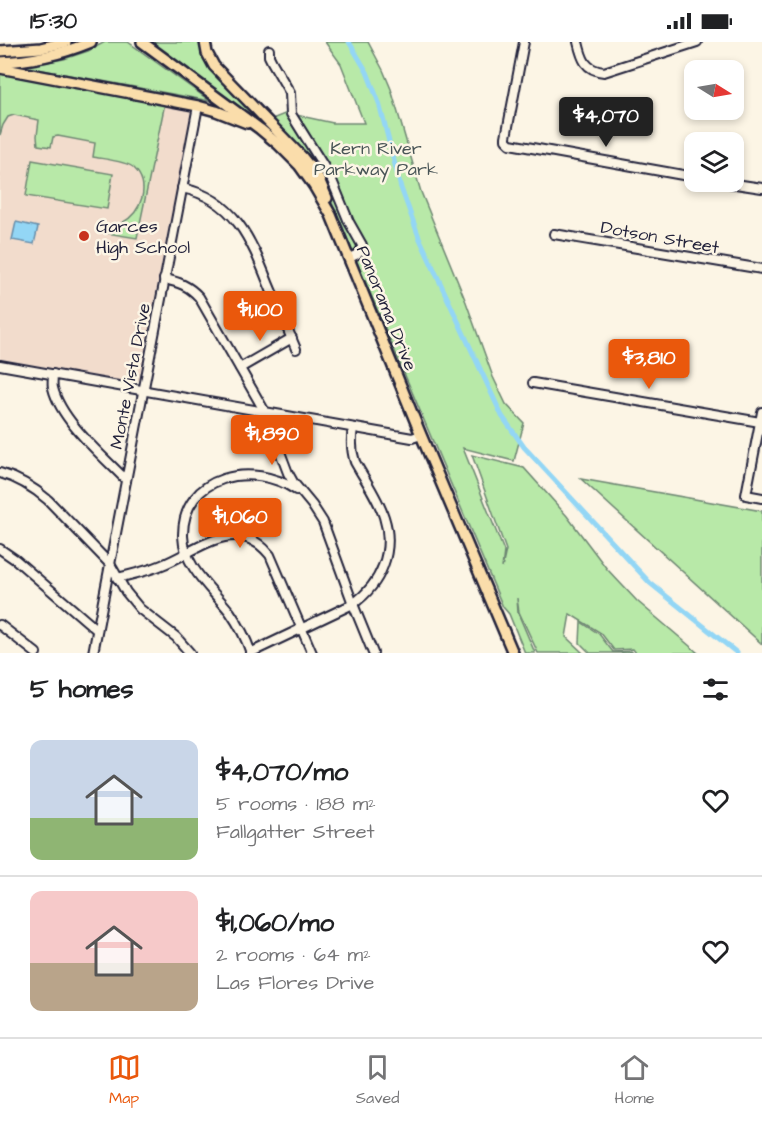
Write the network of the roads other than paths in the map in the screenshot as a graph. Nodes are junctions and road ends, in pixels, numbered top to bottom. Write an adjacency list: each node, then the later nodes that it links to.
1 (66, 42): 9 (main road)
2 (92, 42): 10 (main road)
3 (142, 42): 14 (main road, Panorama Drive)
4 (205, 42): 21 (main road)
5 (524, 42): 16 (street)
6 (578, 42): 7 (street)
7 (697, 42)
8 (268, 50): 15 (street)
9 (0, 51)
10 (0, 62)
11 (0, 68): 12 (main road)
12 (198, 106): 14 (main road); 18 (street, Monte Vista Drive)
13 (306, 126): 15 (street)
14 (260, 129): 21 (main road, Panorama Drive)
15 (305, 135): 21 (street)
16 (684, 175)
17 (744, 185): 19 (street)
18 (182, 188): 23 (street, Monte Vista Drive); 24 (street)
19 (762, 188)
20 (554, 234): 22 (street, Dotson Street)
21 (348, 256): 37 (main road, Panorama Drive)
22 (762, 269)
23 (164, 279): 27 (street); 30 (street, Monte Vista Drive)
24 (292, 338): 25 (street); 27 (street)
25 (296, 349)
26 (0, 364): 28 (street)
27 (240, 368): 31 (street)
28 (53, 374): 30 (street); 39 (street)
29 (533, 383): 35 (street)
30 (143, 391): 32 (street); 39 (street, Monte Vista Drive)
31 (253, 391): 32 (street); 33 (street)
32 (242, 408): 33 (street)
33 (266, 412): 36 (street); 40 (street)
34 (762, 412): 35 (street)
35 (760, 422): 41 (street)
36 (353, 428): 37 (street); 46 (street)
37 (421, 435): 56 (main road, Panorama Drive)
38 (0, 473): 44 (street)
39 (126, 480): 44 (street, Monte Vista Drive)
40 (304, 497): 43 (street); 46 (street)
41 (762, 498)
42 (0, 549): 49 (street)
43 (186, 553): 45 (street); 48 (street); 53 (street)
44 (110, 564): 45 (street); 49 (street, Monte Vista Drive)
45 (117, 578): 52 (street)
46 (353, 604): 48 (street); 55 (street)
47 (0, 625): 50 (street)
48 (302, 629): 53 (street); 54 (street)
49 (97, 630): 51 (street, Monte Vista Drive)
50 (36, 653)
51 (93, 653)
52 (190, 653)
53 (251, 653)
54 (312, 653)
55 (373, 653)
56 (513, 653)

